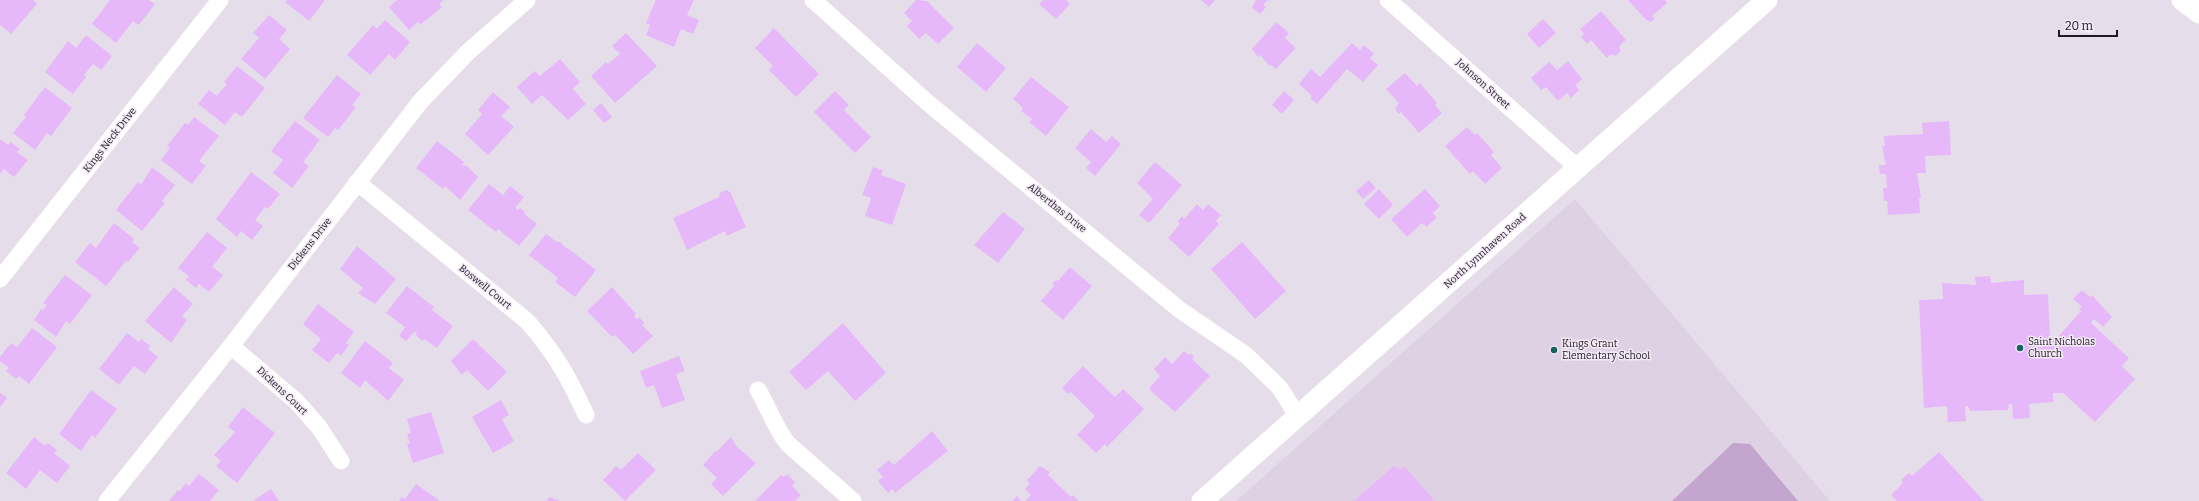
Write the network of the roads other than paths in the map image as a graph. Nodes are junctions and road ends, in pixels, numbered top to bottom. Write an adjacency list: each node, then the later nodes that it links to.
1 (220, 0): 10 (street, Kings Neck Drive)
2 (527, 0): 9 (street, Dickens Drive)
3 (812, 0): 14 (street, Alberthas Drive)
4 (1388, 0): 8 (street, Johnson Street)
5 (1768, 0): 8 (street, North Lynnhaven Road)
6 (2182, 0): 7 (street)
7 (2199, 13)
8 (1578, 168): 14 (street, North Lynnhaven Road)
9 (357, 182): 11 (street, Dickens Drive); 13 (street, Boswell Court)
10 (0, 279)
11 (231, 346): 15 (street, Dickens Court); 16 (street, Dickens Drive)
12 (758, 390): 17 (street)
13 (586, 415)
14 (1298, 417): 18 (street, North Lynnhaven Road)
15 (341, 461)
16 (107, 501)
17 (853, 501)
18 (1202, 501)

